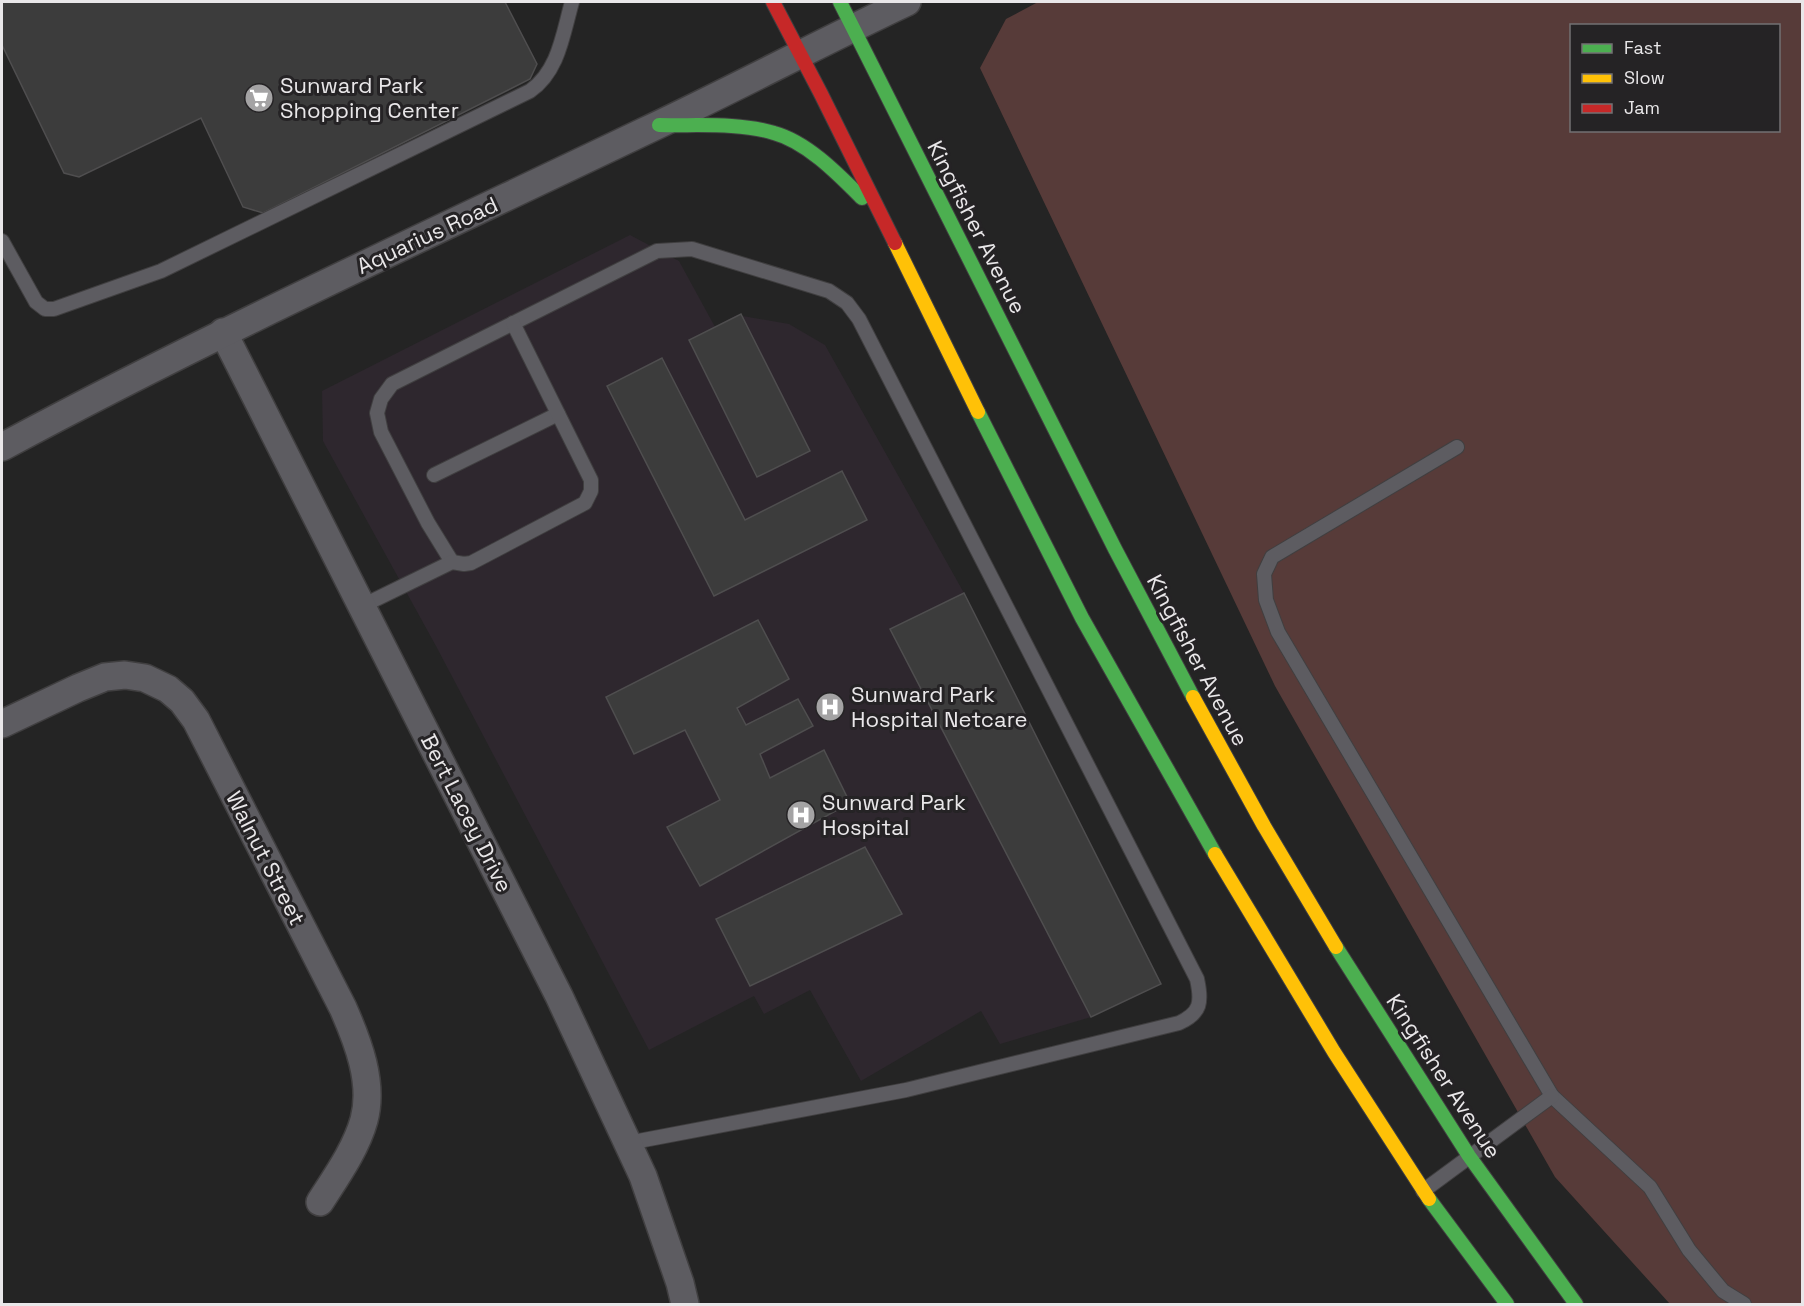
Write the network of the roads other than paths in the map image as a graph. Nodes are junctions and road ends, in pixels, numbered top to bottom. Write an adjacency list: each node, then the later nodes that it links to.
1 (572, 2): 9 (lane)
2 (773, 2): 6 (street)
3 (840, 2): 5 (street, Kingfisher Avenue)
4 (907, 2): 5 (street, Aquarius Road)
5 (853, 27): 6 (street, Aquarius Road); 21 (street, Kingfisher Avenue)
6 (801, 54): 7 (street, Aquarius Road); 8 (street)
7 (659, 125): 8 (street); 11 (street, Aquarius Road)
8 (883, 218): 22 (street)
9 (2, 241)
10 (513, 323): 12 (lane); 16 (lane); 20 (lane)
11 (223, 332): 13 (street, Aquarius Road); 17 (street, Bert Lacey Drive)
12 (558, 414): 15 (lane); 16 (lane)
13 (2, 447)
14 (1457, 447): 19 (lane)
15 (434, 475)
16 (452, 562): 17 (lane)
17 (362, 606): 20 (street, Bert Lacey Drive)
18 (2, 724): 23 (street, Walnut Street)
19 (1552, 1096): 21 (lane); 27 (lane)
20 (628, 1143): 24 (street, Bert Lacey Drive)
21 (1469, 1156): 22 (lane); 26 (street, Kingfisher Avenue)
22 (1423, 1191): 25 (street)
23 (320, 1202)
24 (685, 1305)
25 (1507, 1305)
26 (1576, 1305)
27 (1744, 1305)

